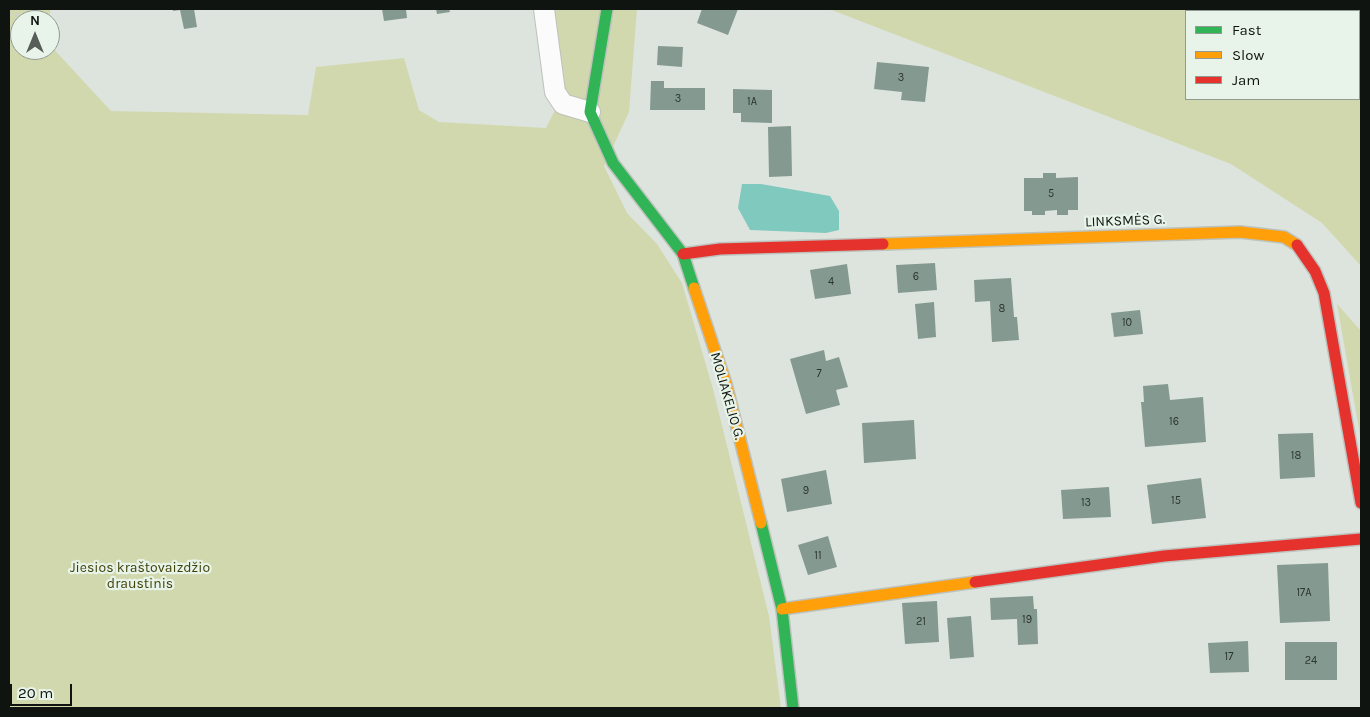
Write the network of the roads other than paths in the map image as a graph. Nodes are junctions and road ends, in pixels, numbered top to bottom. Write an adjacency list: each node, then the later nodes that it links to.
1 (544, 9): 3 (street)
2 (607, 9): 3 (street)
3 (590, 112): 4 (street, MOLIAKELIO G.)
4 (683, 254): 5 (street, LINKSMĖS G.); 7 (street, MOLIAKELIO G.)
5 (1361, 502)
6 (1361, 539): 7 (street)
7 (782, 609): 8 (street, MOLIAKELIO G.)
8 (793, 708)

